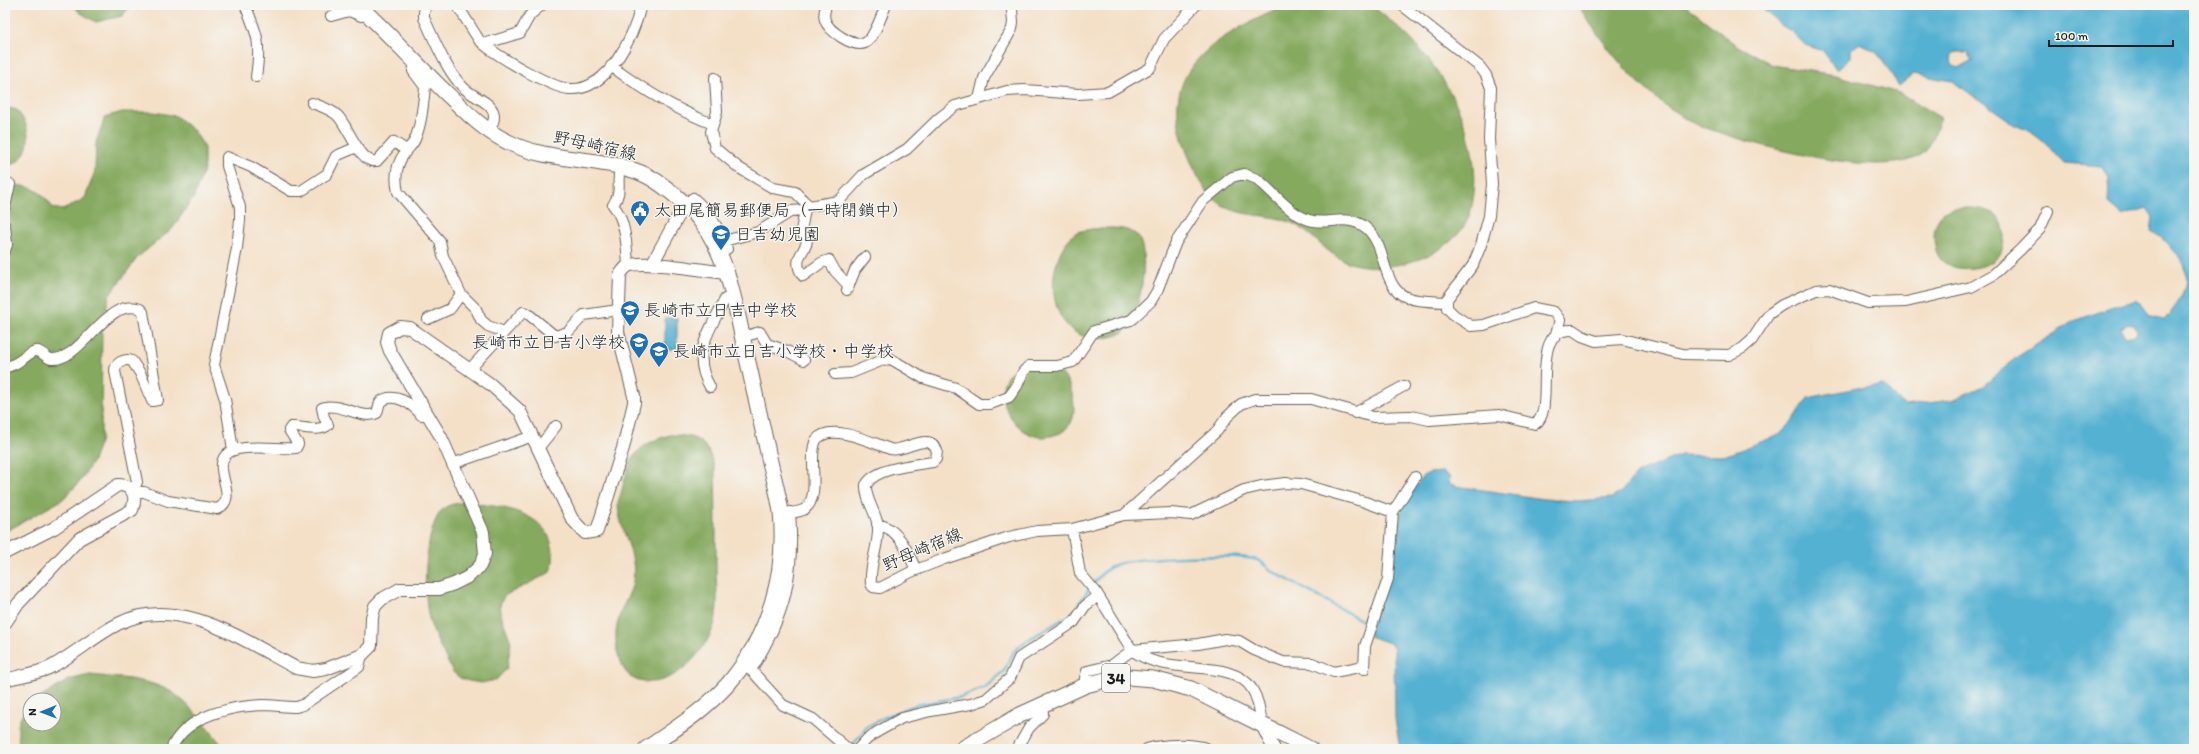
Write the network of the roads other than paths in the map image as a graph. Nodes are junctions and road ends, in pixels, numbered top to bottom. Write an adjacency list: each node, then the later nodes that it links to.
1 (245, 5): 16 (street)
2 (457, 5): 13 (street)
3 (542, 5): 13 (street)
4 (641, 5): 15 (street)
5 (826, 5): 6 (street)
6 (886, 5)
7 (1196, 5): 18 (street)
8 (1402, 5): 38 (street)
9 (422, 7): 21 (street)
10 (364, 10): 12 (street); 14 (main road, 野母崎宿線)
11 (1012, 10): 18 (street)
12 (331, 16)
13 (483, 44): 15 (street)
14 (416, 63): 21 (main road, 野母崎宿線); 23 (street)
15 (611, 66): 20 (street)
16 (256, 77)
17 (715, 78): 20 (street)
18 (979, 99): 28 (street)
19 (312, 103): 22 (street)
20 (712, 124): 28 (street)
21 (488, 131): 24 (main road, 野母崎宿線)
22 (357, 147): 23 (street); 55 (street)
23 (406, 150): 36 (street)
24 (620, 167): 26 (main road, 野母崎宿線); 34 (street)
25 (10, 184): 27 (street)
26 (685, 204): 28 (street); 33 (street); 35 (main road, 野母崎宿線)
27 (5, 207)
28 (807, 207): 32 (street)
29 (2048, 211): 43 (street)
30 (5, 226): 31 (street)
31 (5, 250)
32 (865, 257)
33 (652, 264): 34 (street); 35 (street)
34 (628, 266): 39 (street)
35 (726, 273): 37 (main road, 野母崎宿線)
36 (461, 294): 40 (street); 41 (street)
37 (732, 296): 42 (main road, 野母崎宿線); 49 (street)
38 (1446, 302): 43 (street); 47 (street)
39 (618, 310): 41 (street); 54 (street)
40 (428, 319)
41 (504, 332): 46 (street)
42 (742, 337): 44 (street); 60 (main road, 野母崎宿線)
43 (1555, 337): 50 (street)
44 (804, 360)
45 (5, 367): 58 (street)
46 (469, 370): 51 (street); 53 (street)
47 (835, 374)
48 (1404, 386): 50 (street)
49 (710, 387)
50 (1355, 413): 61 (street)
51 (428, 415): 55 (street); 56 (street)
52 (556, 426): 54 (street)
53 (531, 431): 54 (street); 56 (street)
54 (539, 447)
55 (233, 450): 58 (street)
56 (452, 464): 69 (street)
57 (1415, 477): 59 (street)
58 (133, 492): 64 (street); 67 (street)
59 (1393, 512): 61 (street); 68 (street)
60 (786, 513): 62 (street, 野母崎宿線); 75 (main road, 野母崎宿線); 76 (street)
61 (1124, 515): 63 (street, 野母崎宿線)
62 (877, 524): 65 (street); 65 (street, 野母崎宿線)
63 (1072, 529): 65 (street, 野母崎宿線); 66 (street, 34)
64 (5, 553)
65 (916, 570)
66 (1097, 594): 68 (street, 34); 77 (street)
67 (5, 623)
68 (1132, 650): 71 (street); 73 (street, 34)
69 (362, 655): 70 (street); 74 (street)
70 (5, 680)
71 (1086, 685): 72 (main road, 34); 73 (main road, 34)
72 (1042, 705): 78 (main road, 34); 79 (street)
73 (1269, 728): 82 (street); 83 (main road, 34)
74 (171, 749)
75 (646, 749)
76 (848, 749)
77 (858, 749)
78 (962, 749)
79 (1017, 749)
80 (1147, 749): 81 (street)
81 (1208, 749)
82 (1274, 749)
83 (1310, 749)

